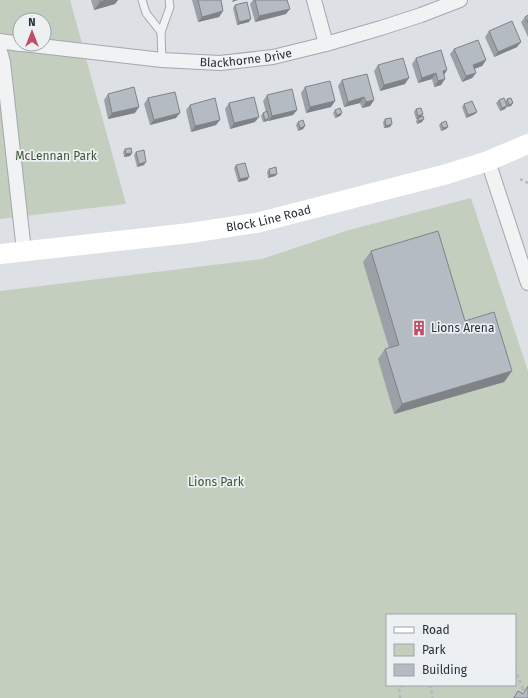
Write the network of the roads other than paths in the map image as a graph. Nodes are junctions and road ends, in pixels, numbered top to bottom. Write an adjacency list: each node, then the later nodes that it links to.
1 (142, 0): 5 (lane)
2 (169, 0): 5 (lane)
3 (314, 0): 8 (street)
4 (460, 0): 8 (street, Blackhorne Drive)
5 (161, 32): 11 (lane)
6 (0, 41): 7 (street)
7 (12, 43)
8 (326, 44): 11 (street, Blackhorne Drive)
9 (52, 47): 11 (street, Blackhorne Drive)
10 (0, 51): 14 (street)
11 (162, 60)
12 (528, 144): 13 (street, Block Line Road)
13 (488, 161): 14 (street, Block Line Road); 16 (street)
14 (24, 251): 15 (street, Block Line Road)
15 (0, 254)
16 (528, 283)

